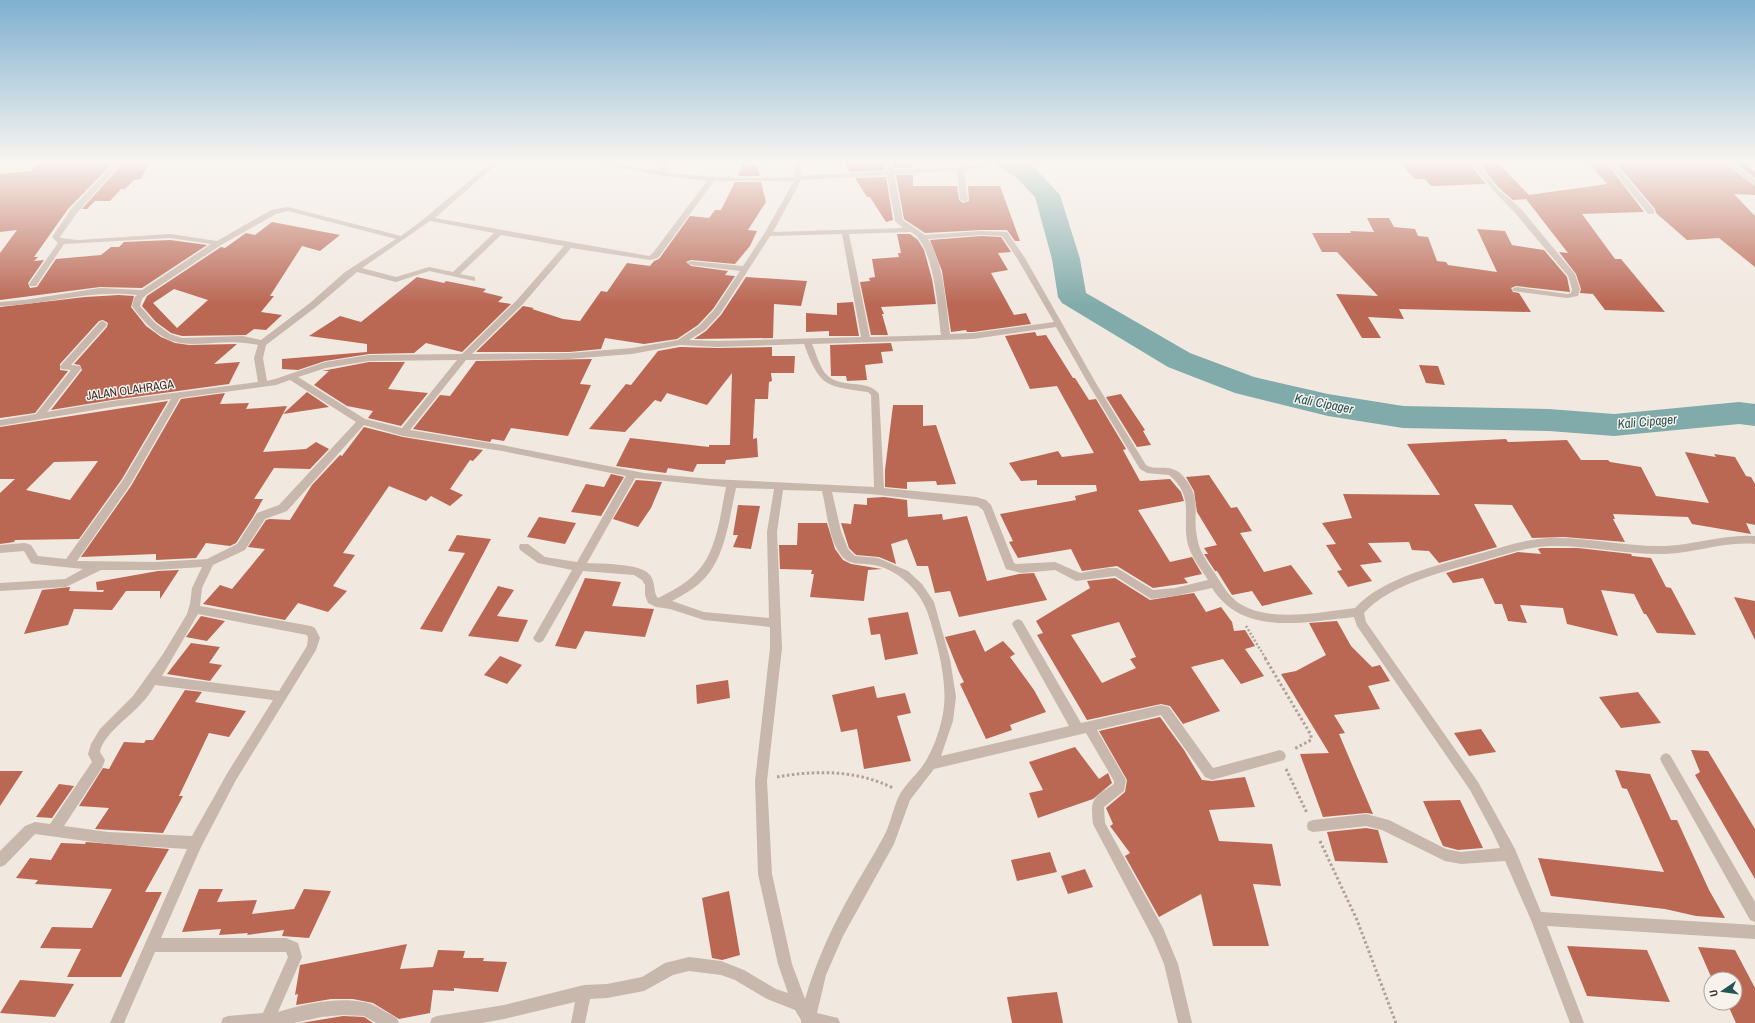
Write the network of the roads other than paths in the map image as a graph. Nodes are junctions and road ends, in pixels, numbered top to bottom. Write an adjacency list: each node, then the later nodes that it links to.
1 (75, 210): 16 (street)
2 (285, 210): 17 (street)
3 (291, 210): 15 (street)
4 (440, 210): 9 (street)
5 (689, 210): 18 (street)
6 (781, 210): 13 (street)
7 (897, 210): 10 (street)
8 (1517, 210): 25 (street)
9 (429, 219): 11 (street); 15 (street)
10 (911, 230): 12 (street); 14 (street)
11 (500, 232): 18 (street); 22 (street)
12 (845, 233): 13 (street); 31 (street)
13 (768, 234): 21 (street)
14 (923, 237): 29 (street); 30 (street)
15 (401, 238): 20 (street)
16 (62, 242): 17 (street); 24 (street)
17 (218, 243): 26 (street)
18 (569, 245): 35 (street)
19 (691, 262): 21 (street)
20 (355, 269): 22 (street); 34 (street)
21 (746, 269): 33 (street)
22 (454, 275): 23 (street)
23 (472, 279)
24 (33, 284)
25 (1516, 289)
26 (143, 293): 27 (street); 34 (street)
27 (0, 304)
28 (103, 324): 39 (street)
29 (1059, 324): 30 (street); 55 (street)
30 (946, 337): 31 (street)
31 (866, 339): 32 (street)
32 (806, 341): 33 (street); 47 (street)
33 (680, 342): 35 (street, JALAN OLAHRAGA)
34 (263, 343): 37 (street)
35 (464, 358): 36 (street, JALAN OLAHRAGA); 42 (street)
36 (291, 377): 37 (street, JALAN OLAHRAGA); 40 (street)
37 (263, 384): 38 (street, JALAN OLAHRAGA)
38 (177, 396): 39 (street, JALAN OLAHRAGA); 52 (street)
39 (39, 416): 41 (street, JALAN OLAHRAGA)
40 (362, 421): 42 (street); 51 (street)
41 (0, 423)
42 (404, 432): 43 (street)
43 (632, 474): 44 (street); 54 (street)
44 (732, 484): 45 (street); 57 (street)
45 (779, 486): 46 (street); 60 (street)
46 (826, 488): 47 (street); 68 (street)
47 (879, 490): 55 (street)
48 (1755, 540): 59 (street)
49 (524, 547): 54 (street)
50 (0, 549): 52 (street)
51 (208, 563): 53 (street); 58 (street)
52 (68, 564): 53 (street)
53 (99, 566): 56 (street)
54 (580, 566): 57 (street); 62 (street)
55 (1215, 583): 59 (street)
56 (0, 587)
57 (661, 602): 60 (street)
58 (194, 609): 63 (street); 64 (street)
59 (1358, 612): 72 (street)
60 (774, 623): 79 (street)
61 (1018, 624): 65 (street)
62 (539, 638)
63 (152, 680): 64 (street); 70 (street)
64 (281, 696): 71 (street)
65 (1084, 728): 66 (street); 68 (street); 88 (street)
66 (1280, 756)
67 (1666, 759): 74 (street)
68 (931, 764): 81 (street)
69 (1313, 826): 72 (street)
70 (53, 831): 71 (street); 73 (street)
71 (196, 843): 77 (street)
72 (1510, 854): 75 (street)
73 (0, 860)
74 (1755, 915)
75 (1537, 919): 76 (street); 89 (street)
76 (1755, 932)
77 (151, 945): 80 (street); 82 (street)
78 (584, 992): 79 (street); 85 (street); 86 (street)
79 (800, 1005): 81 (street)
80 (276, 1020): 83 (street); 84 (street)
81 (808, 1021): 87 (street)
82 (117, 1023)
83 (228, 1023)
84 (392, 1023)
85 (437, 1023)
86 (578, 1023)
87 (833, 1023)
88 (1185, 1023)
89 (1577, 1023)

